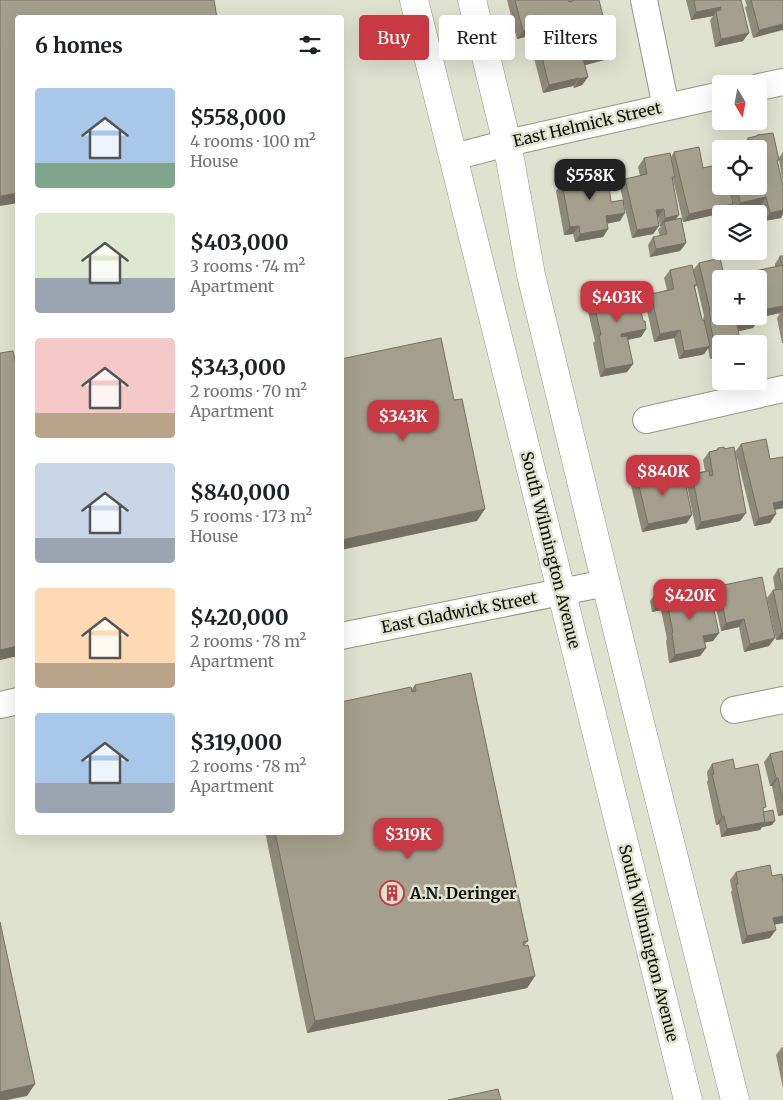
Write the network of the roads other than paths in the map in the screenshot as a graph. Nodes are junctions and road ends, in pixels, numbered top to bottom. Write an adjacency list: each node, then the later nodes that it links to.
1 (414, 0): 9 (main road, South Wilmington Avenue)
2 (472, 0): 8 (main road)
3 (644, 0): 7 (street)
4 (783, 82): 5 (street)
5 (768, 85)
6 (712, 97): 7 (street, East Helmick Street)
7 (666, 107): 8 (street, East Helmick Street)
8 (507, 142): 9 (street, East Helmick Street); 12 (main road)
9 (454, 157): 13 (main road, South Wilmington Avenue)
10 (783, 389): 11 (street)
11 (646, 420)
12 (606, 583): 13 (street, East Gladwick Street); 20 (main road)
13 (561, 592): 14 (street, East Gladwick Street); 19 (main road, South Wilmington Avenue)
14 (344, 635)
15 (783, 700): 18 (street)
16 (15, 702): 17 (street)
17 (0, 705)
18 (734, 710)
19 (688, 1100)
20 (735, 1100)

